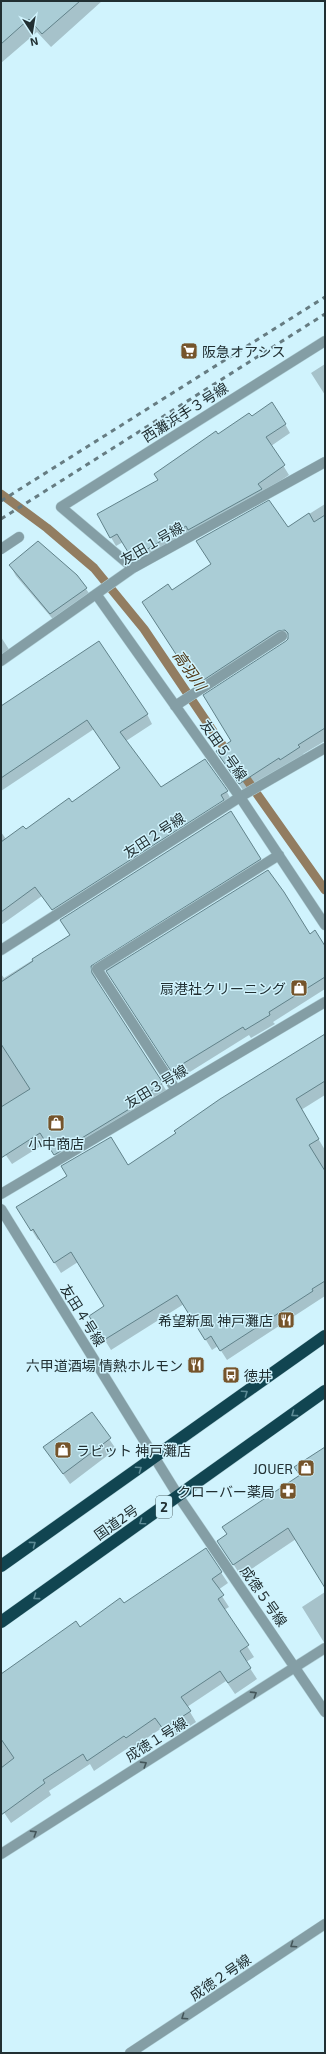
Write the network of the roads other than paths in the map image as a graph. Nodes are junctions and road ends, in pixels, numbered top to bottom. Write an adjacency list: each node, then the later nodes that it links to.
1 (325, 340): 5 (street, 西灘浜手３号線)
2 (325, 462): 5 (street, 友田１号線)
3 (20, 537): 4 (street)
4 (1, 549)
5 (129, 571): 6 (street, 友田１号線)
6 (100, 592): 8 (street, 友田１号線); 9 (street, 友田５号線)
7 (282, 636): 9 (street)
8 (1, 662)
9 (180, 703): 11 (street, 友田５号線)
10 (325, 748): 11 (street, 友田２号線)
11 (243, 795): 12 (street, 友田５号線); 14 (street, 友田２号線)
12 (279, 855): 13 (street, 友田５号線); 16 (street)
13 (325, 924)
14 (1, 950)
15 (325, 1002): 16 (street, 友田３号線)
16 (176, 1090): 17 (street, 友田３号線)
17 (1, 1194)
18 (1, 1210): 21 (street, 友田４号線)
19 (325, 1336): 21 (highway, one-way to 19)
20 (325, 1391): 22 (highway, 国道2号 / 2, one-way to 22)
21 (154, 1458): 22 (street, 友田４号線); 23 (highway, one-way to 21)
22 (179, 1497): 24 (highway, 国道2号 / 2, one-way to 24); 26 (street, 成徳５号線)
23 (1, 1566)
24 (1, 1622)
25 (325, 1648): 26 (street, 成徳１号線)
26 (296, 1667): 27 (street, 成徳５号線); 28 (street, 成徳１号線, one-way to 26)
27 (325, 1712)
28 (1, 1854)
29 (325, 1924): 30 (street, 成徳２号線, one-way to 30)
30 (130, 2053)

